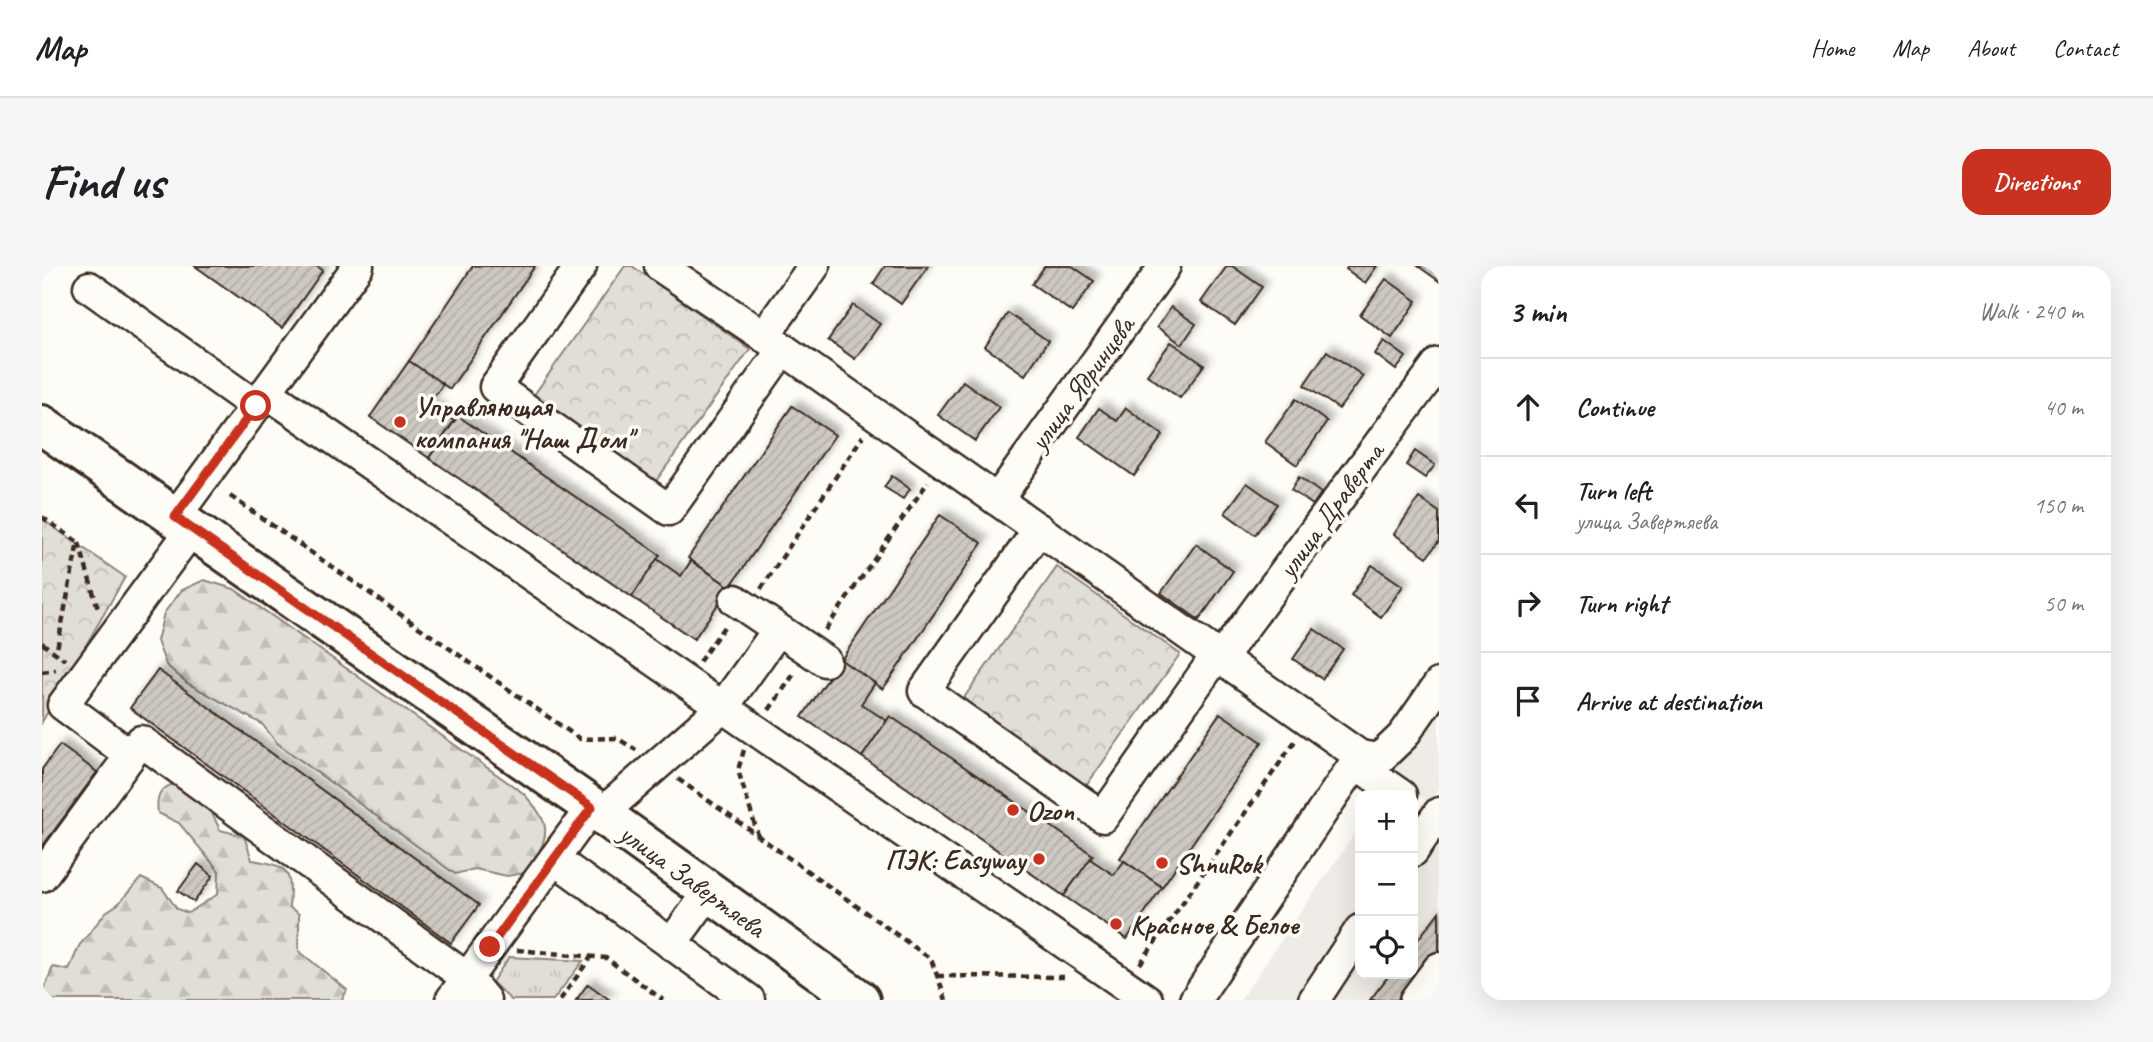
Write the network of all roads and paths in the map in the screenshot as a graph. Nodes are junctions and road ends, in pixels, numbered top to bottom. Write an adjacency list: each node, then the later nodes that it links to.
1 (581, 266): 7 (street)
2 (660, 266): 7 (street)
3 (814, 266): 7 (street)
4 (1165, 266): 13 (street, улица Ядринцева)
5 (344, 271): 9 (street)
6 (89, 287): 9 (street)
7 (774, 342): 10 (street)
8 (1439, 363): 23 (street, улица Драверта)
9 (261, 399): 15 (street); 26 (street)
10 (877, 415): 13 (street); 18 (path)
11 (42, 425): 15 (main road, улица Завертяева)
12 (230, 496): 32 (path)
13 (997, 500): 16 (street)
14 (42, 517): 17 (path)
15 (183, 523): 30 (street); 34 (main road, улица Завертяева)
16 (1039, 529): 23 (street); 23 (street, улица Драверта)
17 (78, 542): 19 (path); 22 (path)
18 (742, 604): 20 (street); 26 (path)
19 (100, 615)
20 (778, 630): 24 (street); 28 (street)
21 (42, 643): 22 (path)
22 (56, 654): 25 (path)
23 (1219, 656): 29 (street)
24 (825, 661)
25 (74, 667)
26 (685, 681): 28 (street)
27 (1439, 684): 31 (street)
28 (723, 707): 32 (street); 48 (street)
29 (1310, 720): 31 (street); 48 (path)
30 (130, 755): 38 (street); 47 (street)
31 (1358, 759): 33 (street); 54 (street)
32 (657, 765): 34 (street); 45 (path)
33 (1395, 790)
34 (596, 810): 37 (street); 39 (main road, улица Завертяева)
35 (1429, 811): 36 (street)
36 (1418, 838)
37 (554, 859): 41 (street); 42 (street)
38 (42, 876)
39 (709, 891): 41 (street); 52 (main road, улица Завертяева)
40 (1355, 938): 55 (street)
41 (671, 944): 51 (street)
42 (490, 947): 43 (path); 47 (street)
43 (591, 957): 49 (path); 50 (path)
44 (1439, 968): 56 (street)
45 (937, 976): 46 (path); 53 (path)
46 (1073, 977)
47 (467, 993)
48 (1136, 993)
49 (560, 1000)
50 (663, 1000)
51 (749, 1000)
52 (860, 1000)
53 (946, 1000)
54 (1195, 1000)
55 (1314, 1000)
56 (1415, 1000)

